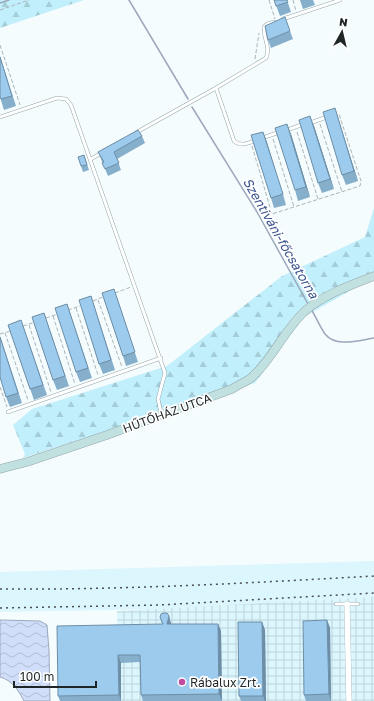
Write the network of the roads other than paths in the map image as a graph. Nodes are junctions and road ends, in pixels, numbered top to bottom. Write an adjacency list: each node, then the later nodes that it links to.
1 (340, 0): 2 (lane)
2 (216, 88): 3 (lane); 5 (lane)
3 (338, 114)
4 (0, 117): 7 (lane)
5 (131, 136)
6 (104, 151): 7 (lane)
7 (90, 159): 9 (lane)
8 (374, 276): 11 (street, HŰTŐHÁZ UTCA)
9 (161, 358): 10 (lane); 11 (lane)
10 (8, 412)
11 (161, 415): 12 (street, HŰTŐHÁZ UTCA)
12 (0, 469)
13 (336, 604): 14 (lane)
14 (347, 604): 15 (lane); 16 (street)
15 (358, 604)
16 (349, 701)

